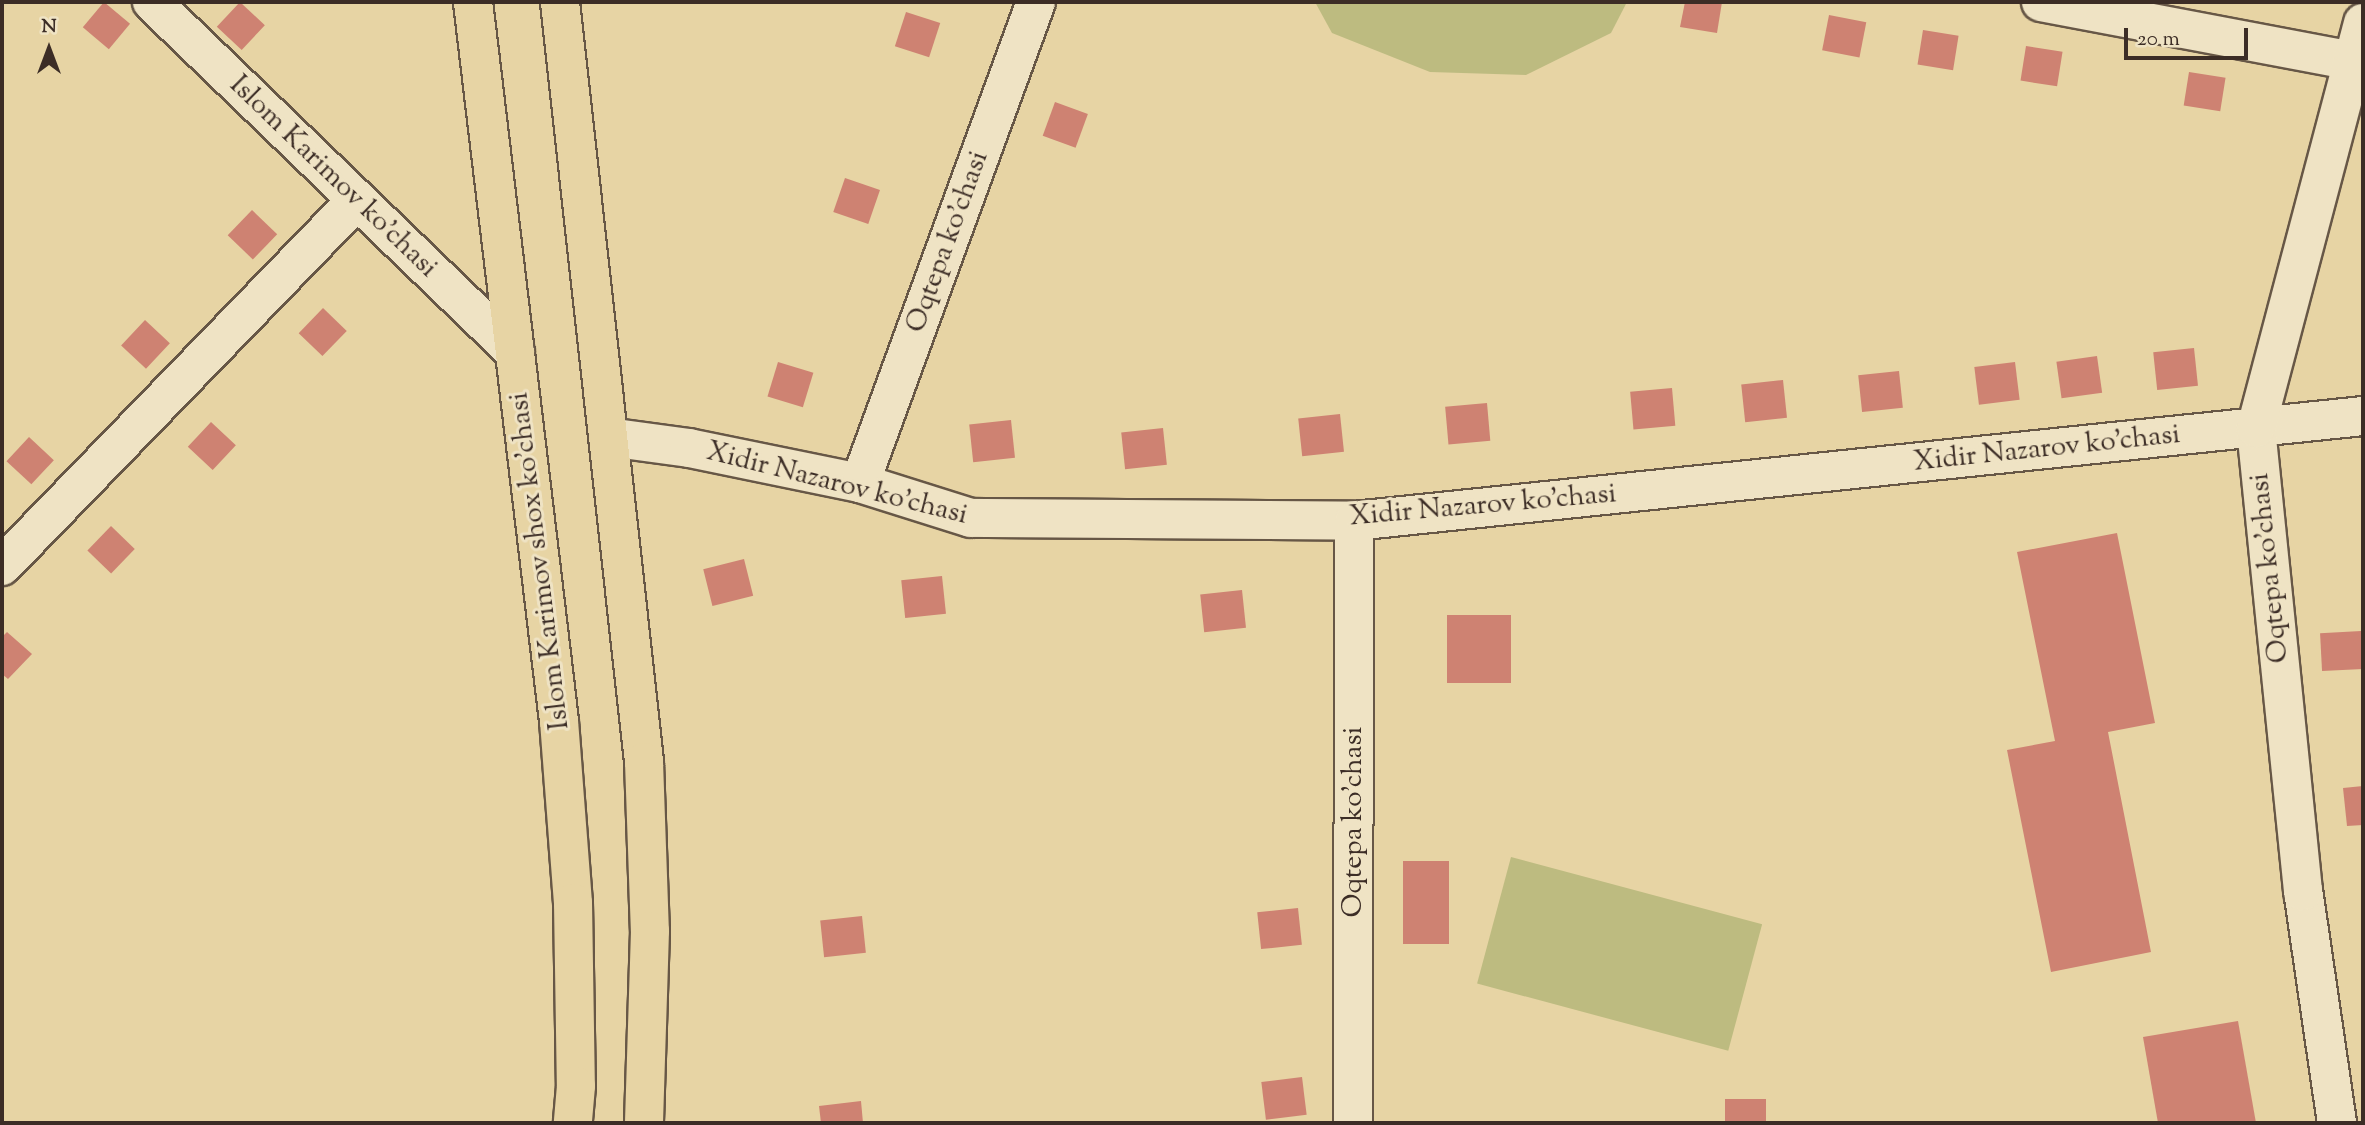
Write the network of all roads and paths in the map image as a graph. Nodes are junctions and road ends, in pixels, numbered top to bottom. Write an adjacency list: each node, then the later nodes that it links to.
1 (152, 2): 8 (street, Islom Karimov ko'chasi)
2 (473, 2): 9 (main road, Islom Karimov shox ko'chasi)
3 (560, 2): 12 (main road)
4 (1036, 2): 13 (street, Oqtepa ko'chasi)
5 (2041, 2): 7 (street)
6 (2363, 23): 7 (street, Oqtepa ko'chasi)
7 (2353, 61): 11 (street, Oqtepa ko'chasi)
8 (356, 201): 9 (street, Islom Karimov ko'chasi); 15 (street)
9 (515, 352): 16 (main road, Islom Karimov shox ko'chasi)
10 (2363, 416): 11 (street, Xidir Nazarov ko'chasi)
11 (2256, 428): 14 (street, Xidir Nazarov ko'chasi); 19 (street, Oqtepa ko'chasi)
12 (608, 437): 13 (street, Xidir Nazarov ko'chasi); 17 (main road)
13 (860, 483): 14 (street, Xidir Nazarov ko'chasi)
14 (1354, 521): 18 (street, Oqtepa ko'chasi)
15 (2, 566)
16 (573, 1123)
17 (644, 1123)
18 (1353, 1123)
19 (2337, 1123)

